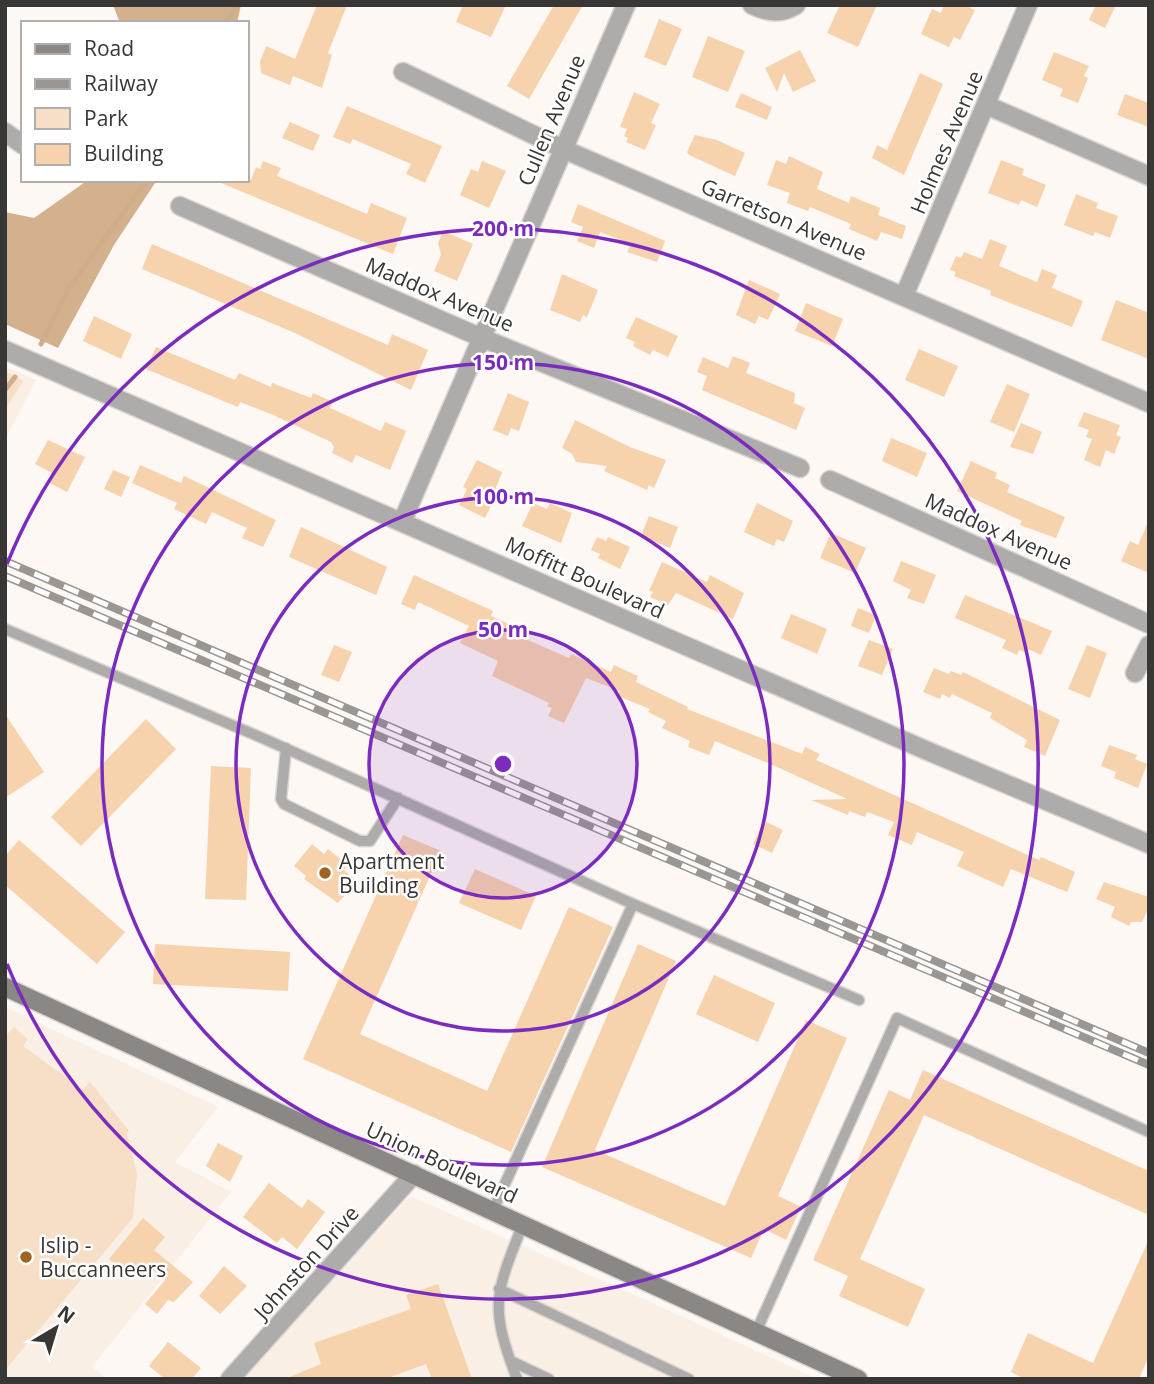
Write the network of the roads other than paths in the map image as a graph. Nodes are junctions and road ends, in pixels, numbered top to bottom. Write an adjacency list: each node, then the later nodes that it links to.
1 (626, 5): 9 (street, Cullen Avenue)
2 (752, 5): 3 (street)
3 (796, 5)
4 (1028, 5): 6 (street, Holmes Avenue)
5 (404, 72): 9 (street, Garretson Avenue)
6 (986, 105): 10 (street); 12 (street, Holmes Avenue)
7 (5, 132): 8 (street)
8 (21, 144)
9 (563, 149): 12 (street, Garretson Avenue); 13 (street, Cullen Avenue)
10 (1149, 176)
11 (180, 206): 13 (street, Maddox Avenue)
12 (904, 296): 15 (street, Garretson Avenue)
13 (482, 338): 16 (street, Maddox Avenue); 18 (street, Cullen Avenue)
14 (5, 350): 18 (street, Moffitt Boulevard)
15 (1149, 403)
16 (800, 468)
17 (830, 480): 19 (street, Maddox Avenue)
18 (402, 522): 25 (street, Moffitt Boulevard)
19 (1149, 624)
20 (5, 629): 23 (lane)
21 (1149, 645): 22 (street)
22 (1135, 673)
23 (286, 748): 24 (lane); 24 (lane)
24 (398, 798): 26 (lane)
25 (1149, 844)
26 (633, 904): 28 (lane); 31 (lane)
27 (5, 987): 30 (main road, Union Boulevard)
28 (859, 1000)
29 (1149, 1132): 34 (lane)
30 (414, 1174): 31 (main road, Union Boulevard); 36 (street, Johnston Drive)
31 (493, 1210): 32 (main road, Union Boulevard)
32 (523, 1224): 33 (lane); 34 (main road, Union Boulevard)
33 (499, 1289): 35 (lane); 39 (lane)
34 (756, 1332): 40 (main road, Union Boulevard)
35 (510, 1362): 37 (lane); 38 (lane)
36 (230, 1379)
37 (517, 1379)
38 (549, 1379)
39 (689, 1379)
40 (858, 1379)

